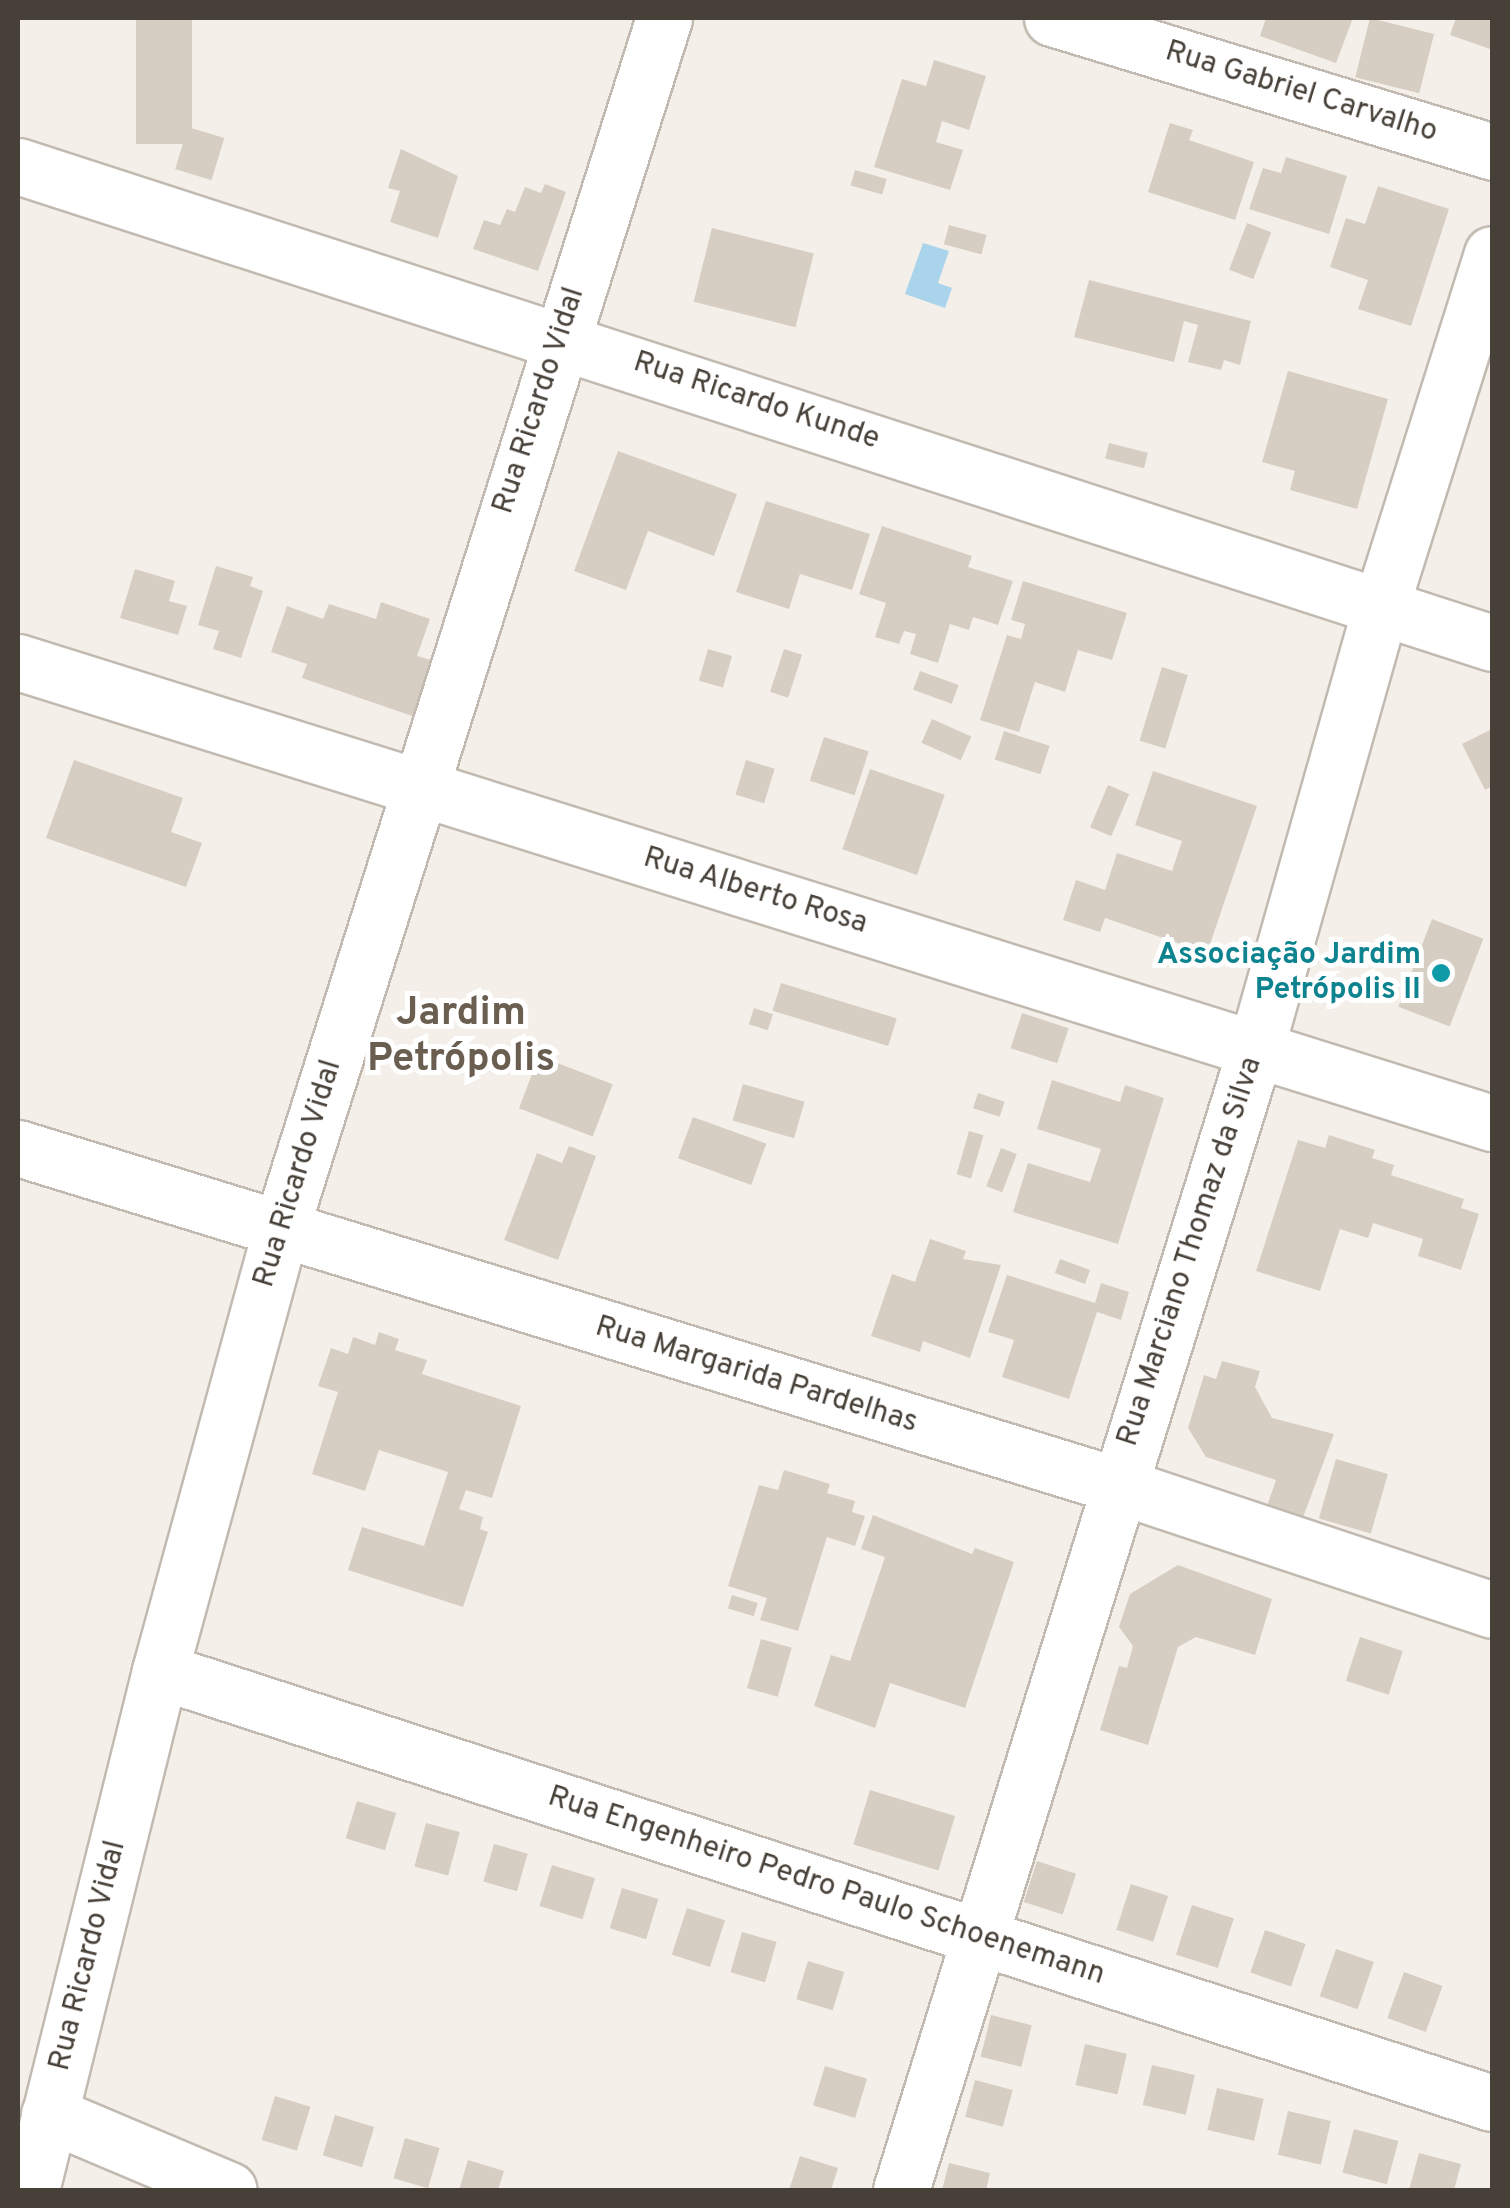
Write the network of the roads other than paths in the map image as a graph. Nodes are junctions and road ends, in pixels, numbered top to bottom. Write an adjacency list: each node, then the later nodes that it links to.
1 (664, 18): 6 (street, Rua Ricardo Vidal)
2 (1052, 18): 3 (street, Rua Gabriel Carvalho)
3 (1492, 152)
4 (18, 166): 6 (street, Rua Ricardo Kunde)
5 (1492, 254): 7 (street, Rua Marciano Thomaz da Silva)
6 (560, 337): 7 (street, Rua Ricardo Kunde); 10 (street, Rua Ricardo Vidal)
7 (1380, 609): 8 (street, Rua Ricardo Kunde); 11 (street, Rua Marciano Thomaz da Silva)
8 (1492, 643)
9 (18, 662): 10 (street, Rua Alberto Rosa)
10 (418, 789): 11 (street, Rua Alberto Rosa); 14 (street, Rua Ricardo Vidal)
11 (1256, 1044): 12 (street, Rua Alberto Rosa); 15 (street, Rua Marciano Thomaz da Silva)
12 (1492, 1123)
13 (18, 1148): 14 (street, Rua Margarida Pardelhas)
14 (280, 1231): 15 (street, Rua Margarida Pardelhas); 17 (street, Rua Ricardo Vidal)
15 (1117, 1486): 16 (street, Rua Margarida Pardelhas); 18 (street, Rua Marciano Thomaz da Silva)
16 (1492, 1610)
17 (160, 1671): 18 (street, Rua Engenheiro Pedro Paulo Schoenemann); 20 (street, Rua Ricardo Vidal)
18 (978, 1936): 19 (street, Rua Engenheiro Pedro Paulo Schoenemann); 23 (street, Rua Marciano Thomaz da Silva)
19 (1492, 2103)
20 (49, 2114): 21 (street, Rua Ricardo Vidal); 22 (street)
21 (32, 2190)
22 (229, 2190)
23 (901, 2190)

